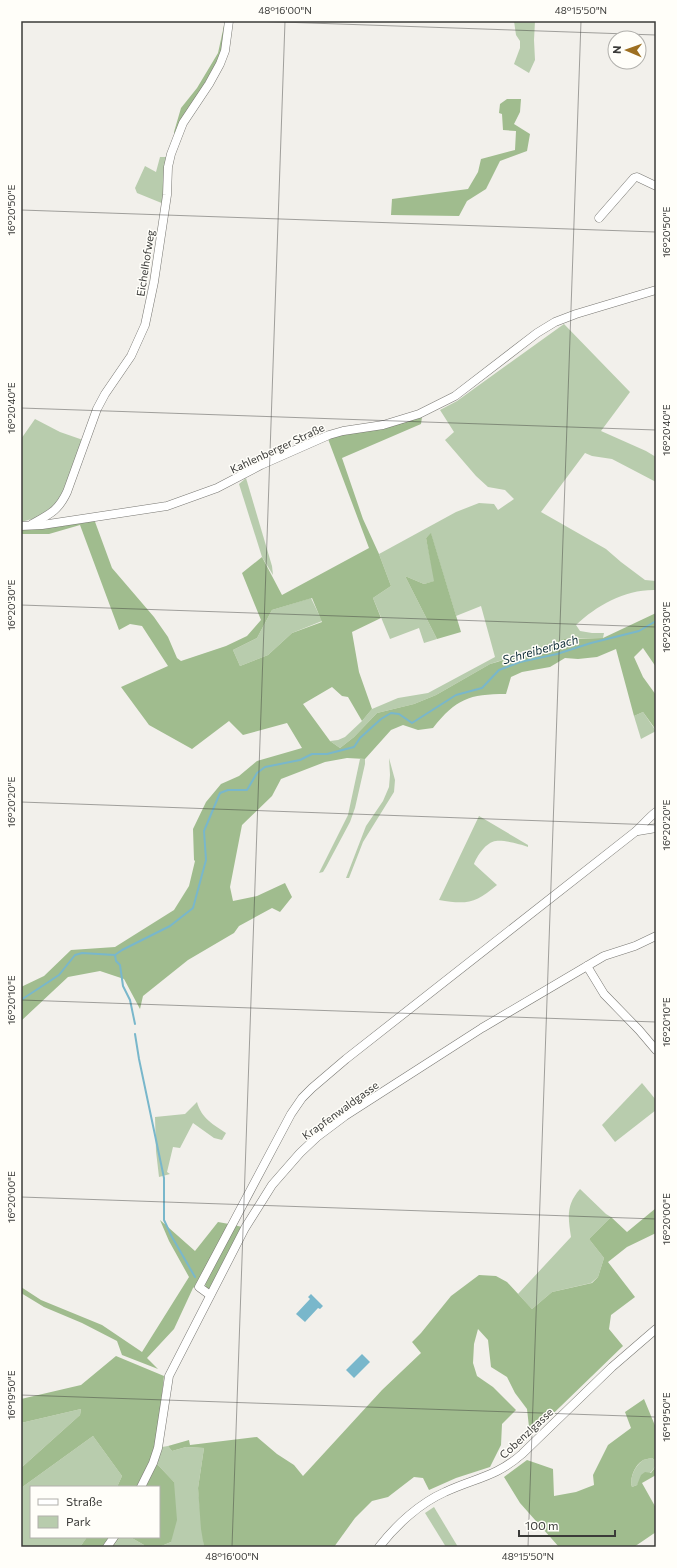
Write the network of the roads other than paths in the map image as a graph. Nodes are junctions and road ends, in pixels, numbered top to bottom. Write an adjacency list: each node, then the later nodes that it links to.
1 (229, 21): 5 (street, Eichelhofweg)
2 (656, 186): 3 (street)
3 (599, 218)
4 (656, 290): 6 (street, Kahlenberger Straße)
5 (62, 504): 6 (street); 7 (street)
6 (71, 520): 7 (street, Kahlenberger Straße)
7 (25, 526)
8 (656, 812): 10 (street)
9 (656, 828): 10 (street)
10 (635, 832): 14 (street)
11 (656, 936): 12 (street, Krapfenwaldgasse)
12 (587, 966): 13 (street); 14 (street, Krapfenwaldgasse)
13 (656, 1050)
14 (210, 1295): 16 (street, Krapfenwaldgasse)
15 (656, 1329): 19 (street, Cobenzlgasse)
16 (142, 1486)
17 (113, 1538): 18 (street)
18 (107, 1547)
19 (380, 1547)

